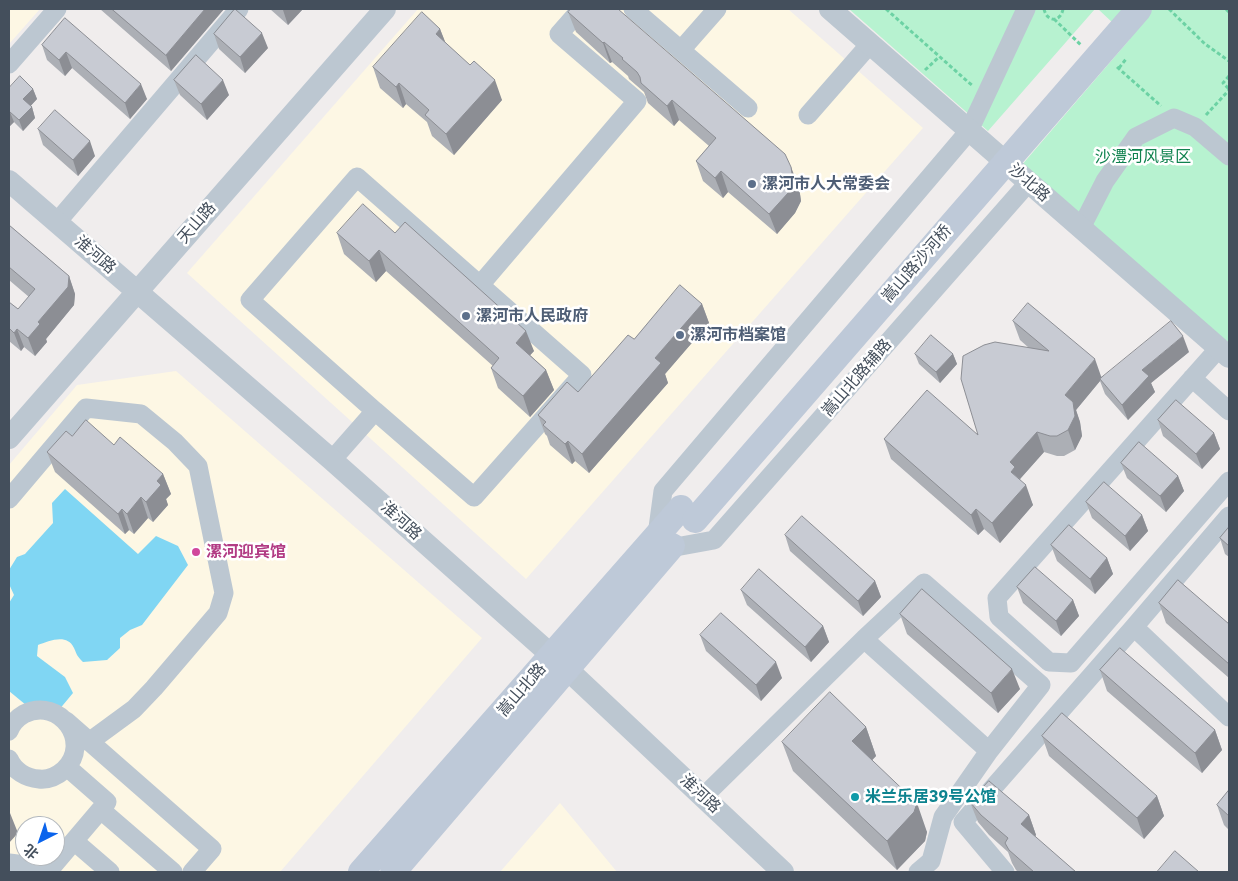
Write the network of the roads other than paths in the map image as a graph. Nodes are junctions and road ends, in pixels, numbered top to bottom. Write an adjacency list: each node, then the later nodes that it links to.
1 (57, 9): 13 (street)
2 (239, 9): 20 (street)
3 (385, 9): 23 (street, 天山路)
4 (581, 9): 22 (street)
5 (633, 9): 12 (street)
6 (717, 9): 12 (street)
7 (830, 9): 11 (street, 沙北路)
8 (1026, 9): 16 (street)
9 (1115, 9): 32 (main road, 嵩山路沙河桥)
10 (1139, 9): 32 (main road, 嵩山路沙河桥, bridge)
11 (870, 44): 15 (street); 16 (street, 沙北路)
12 (681, 50): 14 (street)
13 (9, 64)
14 (748, 108)
15 (808, 115)
16 (969, 131): 19 (street, 沙北路); 34 (street)
17 (1229, 156): 21 (street)
18 (9, 181): 20 (street, 淮河路)
19 (1028, 182): 21 (street, 沙北路); 34 (street, 嵩山北路辅路)
20 (57, 222): 23 (street, 淮河路)
21 (1081, 228): 24 (street, 沙北路)
22 (480, 285): 26 (street); 26 (street)
23 (137, 291): 28 (street, 天山路); 29 (street, 淮河路)
24 (1224, 352): 25 (street)
25 (1192, 378): 27 (street); 30 (street)
26 (375, 410): 29 (street)
27 (1229, 411)
28 (9, 438)
29 (332, 460): 37 (street, 淮河路)
30 (1229, 481)
31 (9, 499): 41 (street)
32 (688, 514): 34 (main road, 嵩山北路)
33 (1229, 516): 35 (street)
34 (664, 542): 37 (main road, 嵩山北路)
35 (1134, 627): 38 (street); 56 (street)
36 (864, 639): 42 (street); 42 (street); 45 (street)
37 (560, 662): 45 (street, 淮河路); 52 (main road, 嵩山北路); 53 (main road, 嵩山北路)
38 (1229, 717)
39 (11, 721): 40 (street)
40 (66, 722): 41 (street); 44 (street)
41 (90, 742): 51 (street)
42 (989, 751): 55 (street)
43 (9, 759): 44 (street)
44 (67, 768): 46 (street)
45 (702, 797): 54 (street, 淮河路)
46 (101, 810): 47 (street); 50 (street)
47 (74, 841): 48 (street); 49 (street)
48 (9, 863)
49 (110, 872)
50 (173, 872)
51 (192, 872)
52 (361, 872)
53 (393, 872)
54 (783, 872)
55 (918, 872)
56 (1005, 872)

